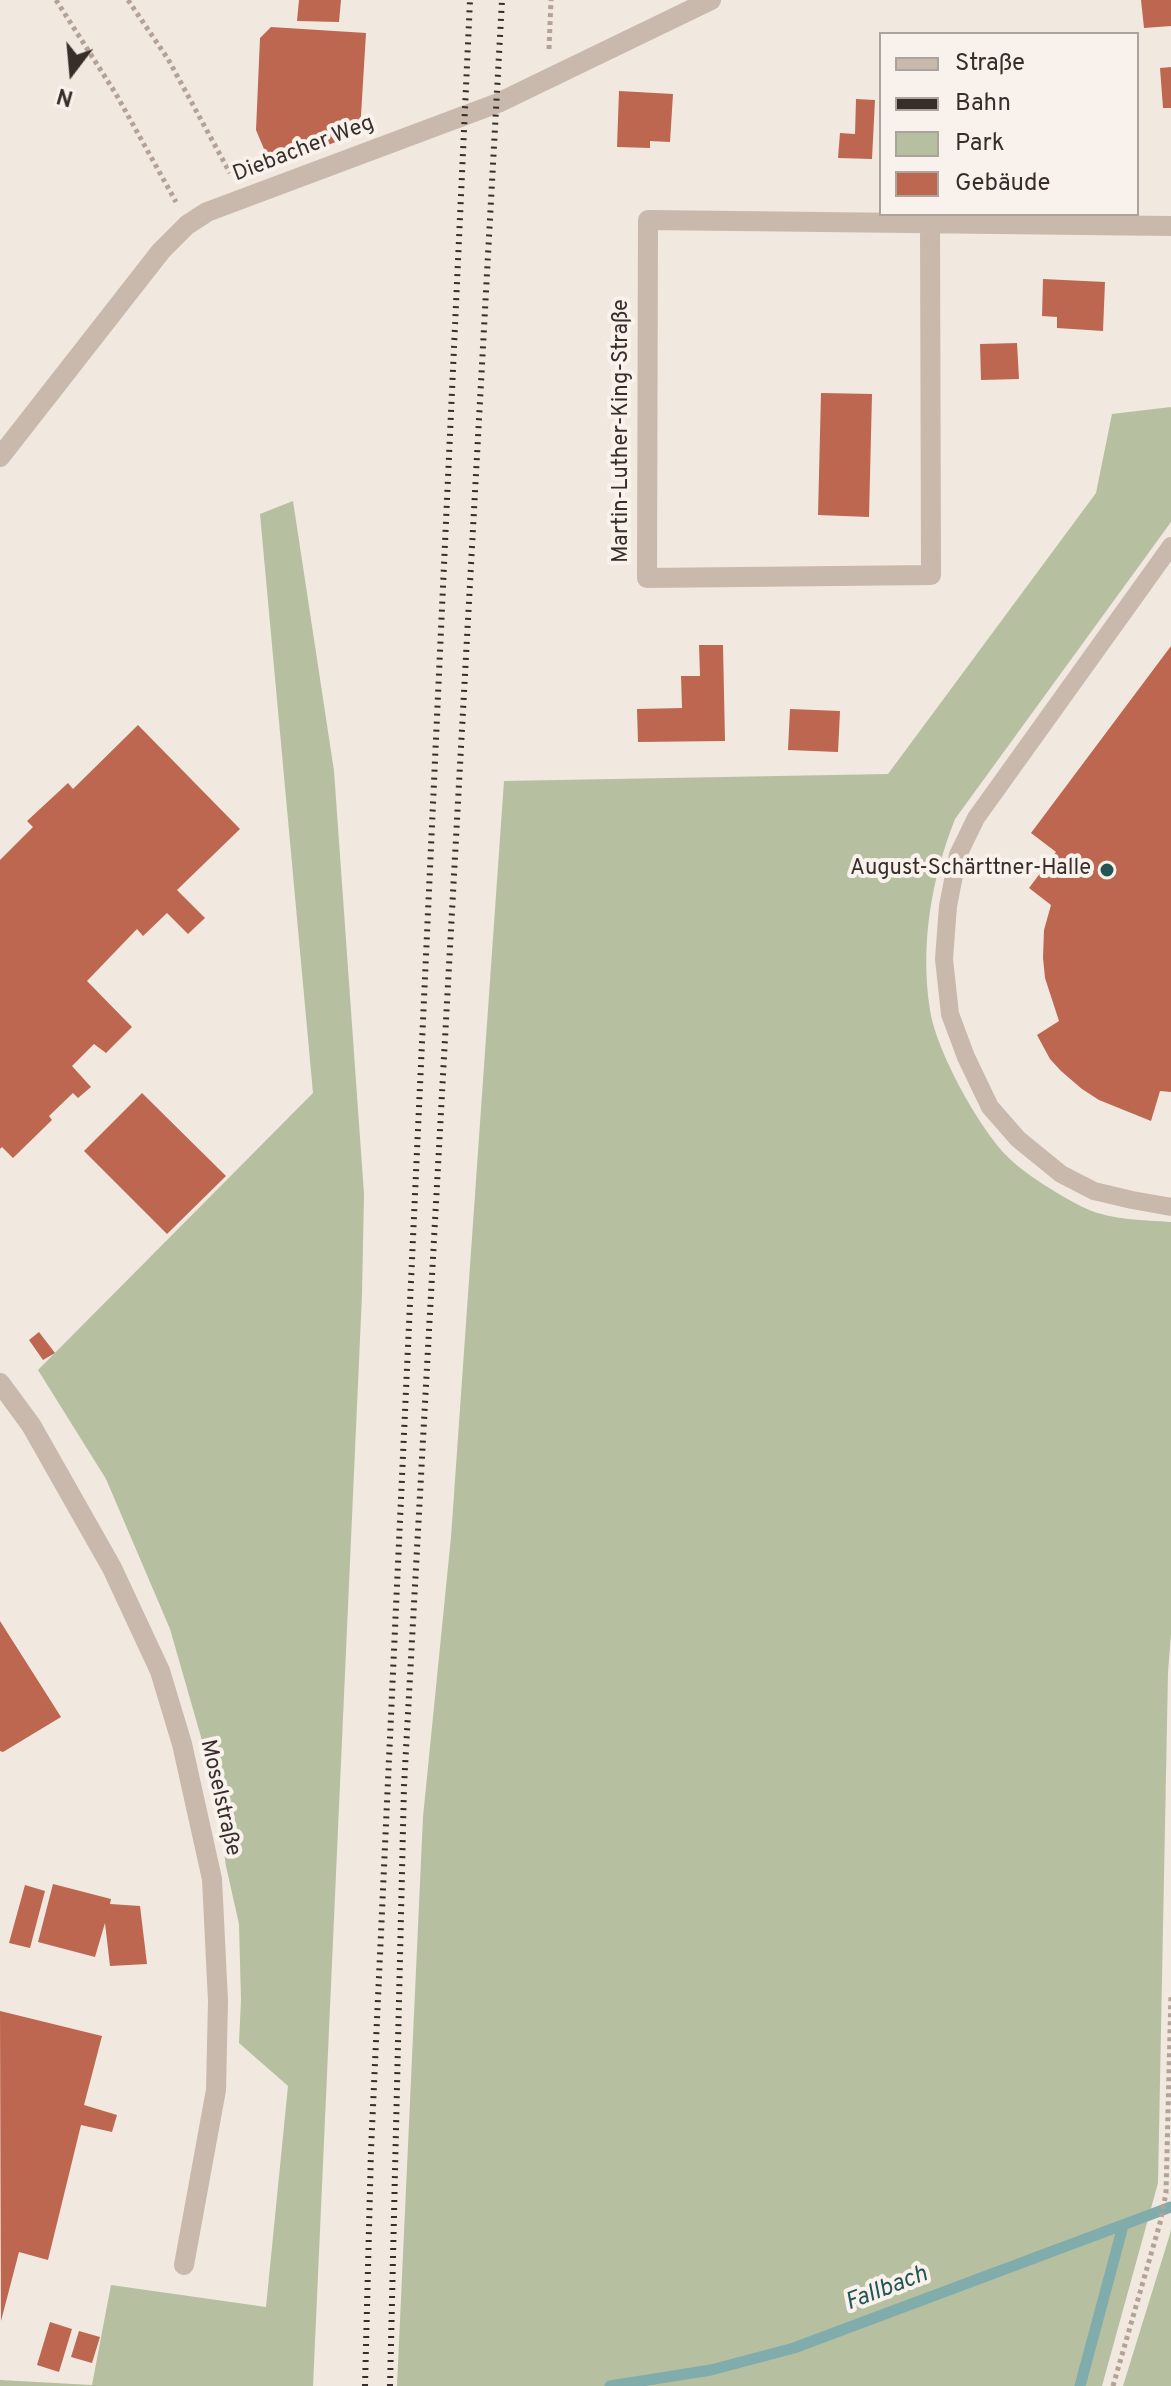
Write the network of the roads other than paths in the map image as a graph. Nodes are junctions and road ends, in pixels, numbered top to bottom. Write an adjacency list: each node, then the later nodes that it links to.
1 (711, 0): 4 (street, Diebacher Weg)
2 (930, 223): 2 (street, Martin-Luther-King-Straße); 3 (street, Martin-Luther-King-Straße)
3 (1171, 226)
4 (0, 457)
5 (1171, 546): 6 (lane)
6 (1171, 1207)
7 (0, 1383): 8 (street, Moselstraße)
8 (184, 2265)

